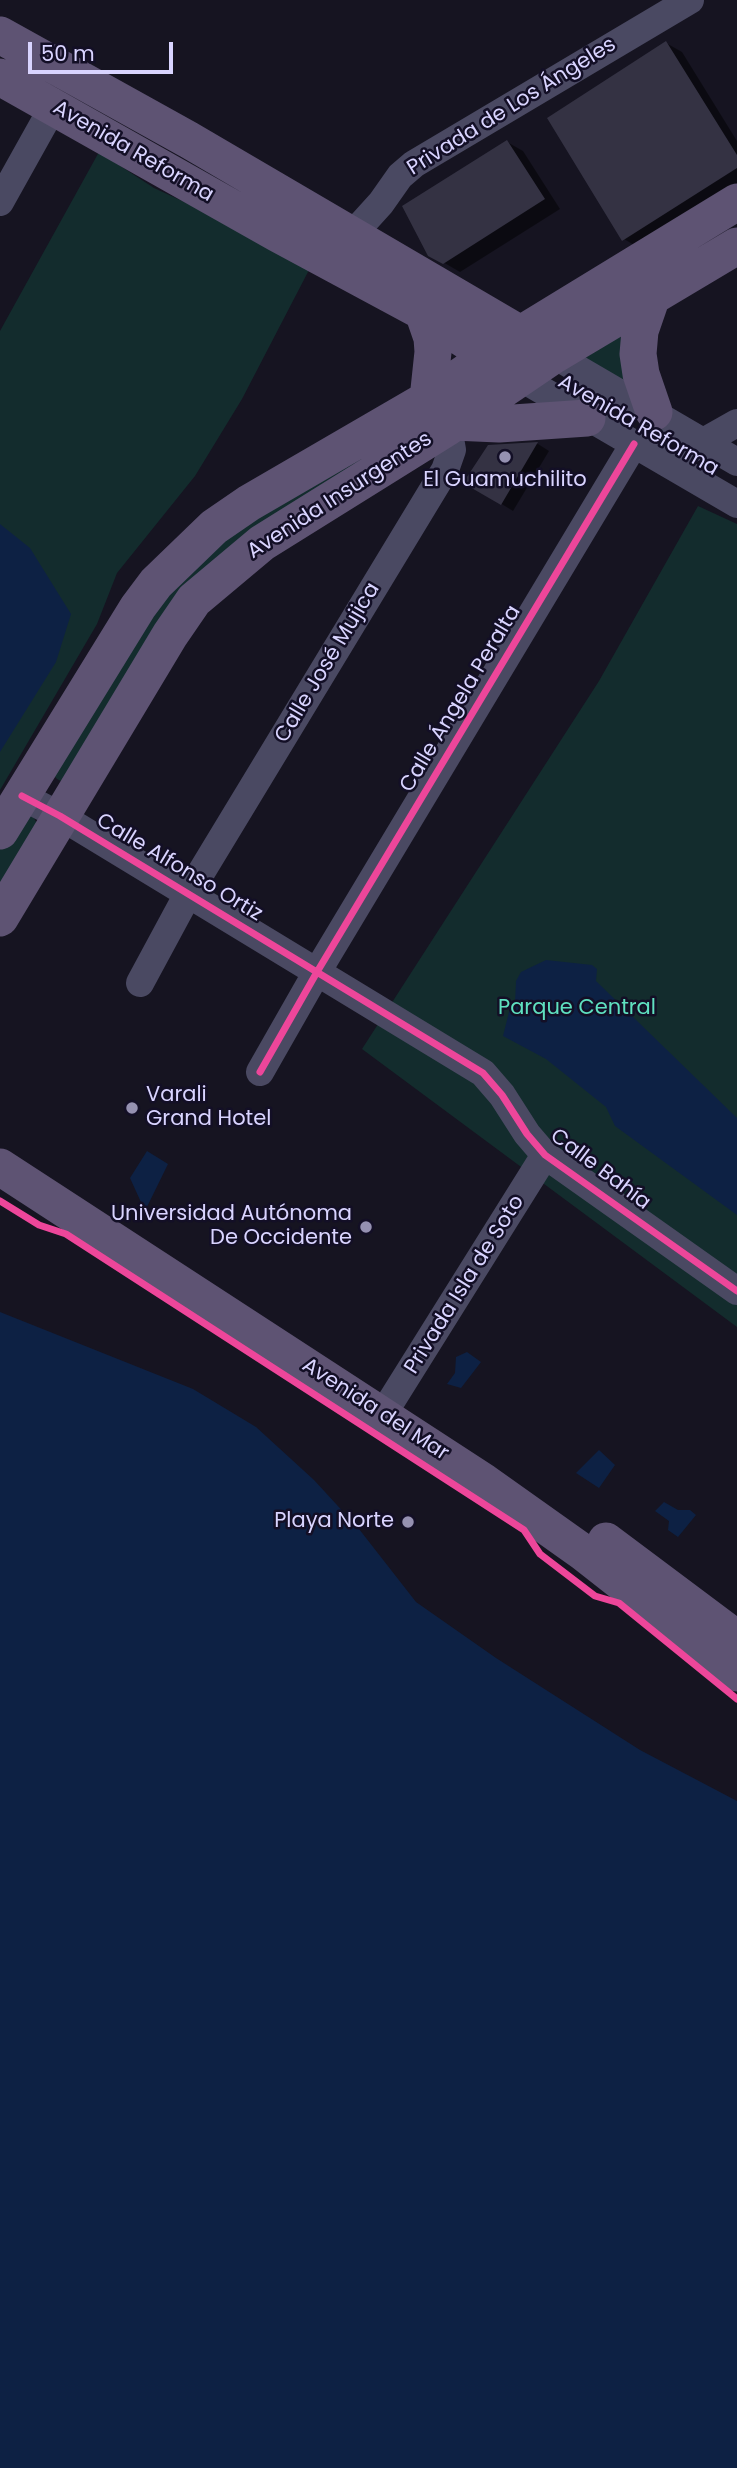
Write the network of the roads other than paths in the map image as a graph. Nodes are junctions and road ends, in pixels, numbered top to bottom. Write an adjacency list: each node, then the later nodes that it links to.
1 (690, 0): 10 (street, Privada de Los Ángeles)
2 (0, 35): 5 (main road, Avenida Reforma)
3 (1, 81): 4 (main road, Avenida Reforma)
4 (53, 107): 5 (main road, Avenida Reforma); 6 (street)
5 (120, 124): 8 (main road, Avenida Reforma); 9 (main road, Avenida Reforma)
6 (0, 202)
7 (737, 202): 14 (main road, Avenida Insurgentes)
8 (301, 206): 9 (main road); 10 (main road, Avenida Reforma)
9 (278, 234): 13 (main road, Avenida Reforma)
10 (352, 235): 14 (main road, Avenida Reforma)
11 (737, 246): 12 (main road, Avenida Insurgentes)
12 (650, 299): 16 (main road, Avenida Insurgentes); 18 (main road)
13 (423, 313): 15 (main road, Avenida Reforma); 19 (main road)
14 (521, 334): 15 (main road, Avenida Insurgentes); 16 (main road, Avenida Reforma)
15 (488, 355): 17 (main road, Avenida Reforma); 19 (main road, Avenida Insurgentes)
16 (554, 355): 17 (main road, Avenida Insurgentes); 18 (street, Avenida Reforma)
17 (521, 378): 19 (main road, Avenida Insurgentes); 20 (street, Avenida Reforma)
18 (654, 412): 22 (street, Avenida Reforma)
19 (443, 416): 20 (main road); 27 (main road, Avenida Insurgentes); 28 (main road, Avenida Insurgentes); 30 (street, Calle José Mujica)
20 (586, 418): 23 (street, Avenida Reforma)
21 (737, 423): 22 (street)
22 (702, 442): 24 (street, Avenida Reforma); 25 (street)
23 (634, 444): 25 (street, Avenida Reforma); 32 (street, Calle Ángela Peralta)
24 (737, 462)
25 (668, 464): 26 (street, Avenida Reforma)
26 (737, 504)
27 (22, 796): 28 (street, Calle Alfonso Ortiz); 29 (main road, Avenida Insurgentes)
28 (60, 816): 30 (street, Calle Alfonso Ortiz); 31 (main road, Avenida Insurgentes)
29 (0, 831)
30 (188, 894): 32 (street, Calle Alfonso Ortiz); 33 (street, Calle José Mujica)
31 (0, 918)
32 (317, 972): 34 (street, Calle Ángela Peralta); 36 (street, Calle Bahía)
33 (140, 983)
34 (260, 1072)
35 (0, 1139): 39 (main road, Avenida del Mar)
36 (545, 1156): 38 (street, Calle Bahía); 39 (street, Privada Isla de Soto)
37 (0, 1167): 39 (main road, Avenida del Mar)
38 (737, 1291)
39 (390, 1404): 40 (main road, Avenida del Mar); 41 (main road, Avenida del Mar)
40 (737, 1639)
41 (737, 1673)

